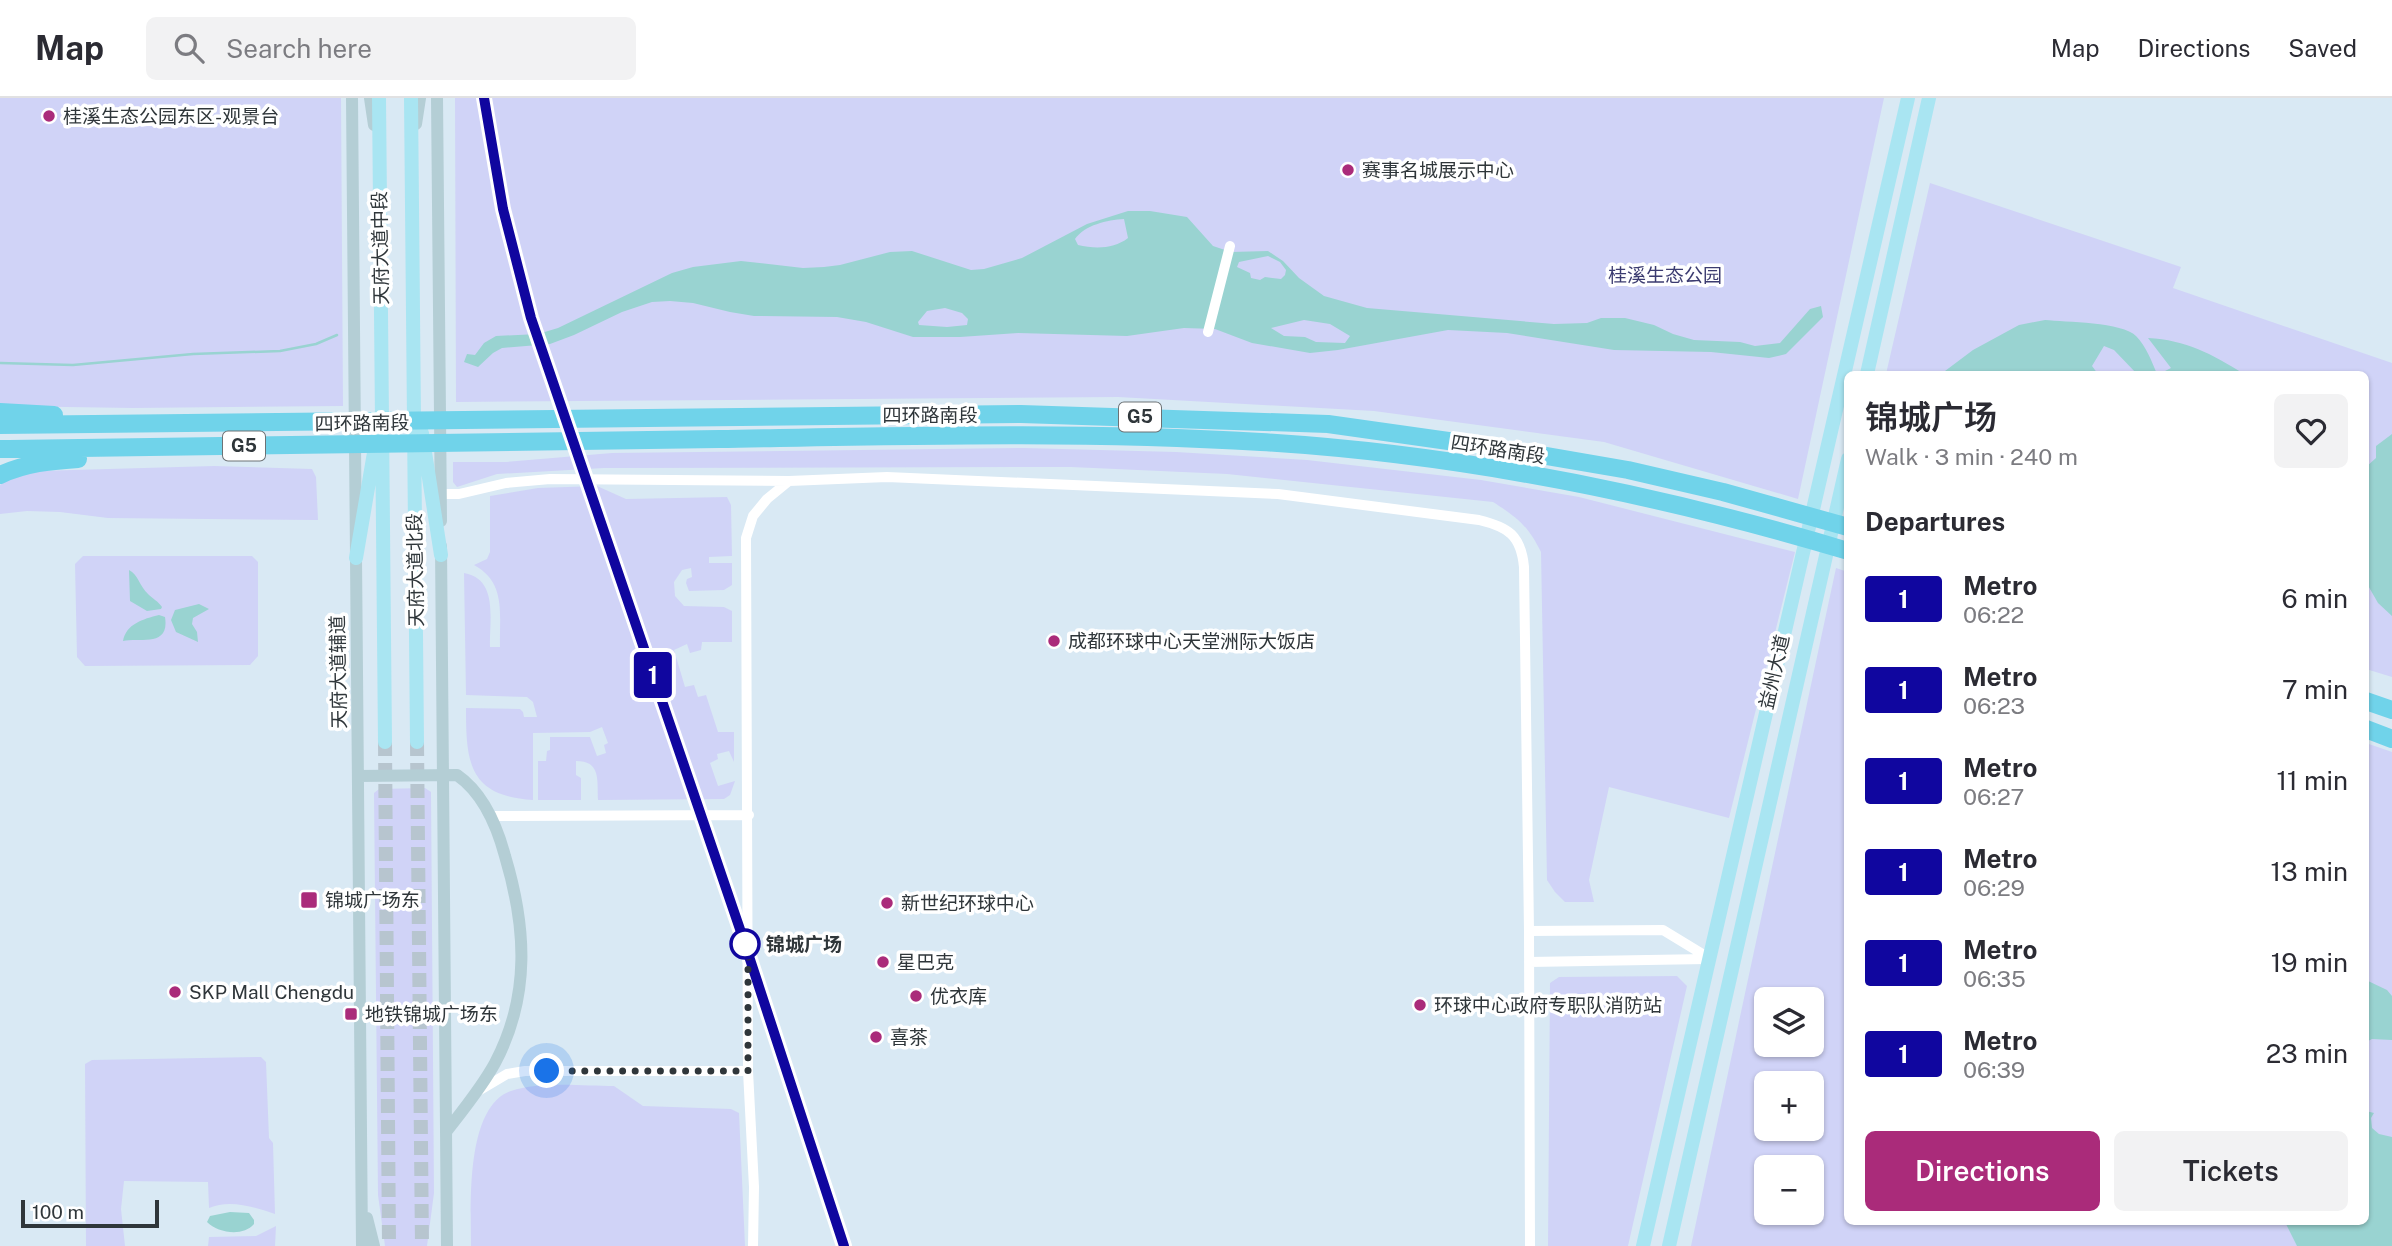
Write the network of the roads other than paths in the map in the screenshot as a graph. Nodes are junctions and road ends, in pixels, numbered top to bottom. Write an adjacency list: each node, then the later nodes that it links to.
1 (352, 98): 30 (street, 天府大道辅道)
2 (370, 98): 9 (street)
3 (379, 98): 9 (main road, 天府大道中段)
4 (411, 98): 10 (main road, 天府大道中段)
5 (420, 98): 10 (street)
6 (437, 98): 26 (street)
7 (1908, 98): 13 (main road, 益州大道)
8 (1929, 98): 14 (main road)
9 (380, 159): 16 (main road, 天府大道中段)
10 (412, 159): 17 (main road, 天府大道中段)
11 (1230, 246): 12 (street)
12 (1208, 332)
13 (1845, 371)
14 (1868, 371)
15 (1844, 375): 42 (main road, 益州大道)
16 (382, 397): 30 (main road); 35 (main road, 天府大道北段)
17 (414, 397): 29 (main road); 36 (main road, 天府大道北段)
18 (0, 412): 19 (highway)
19 (138, 423): 20 (highway, 四环路南段 / G5); 27 (highway, 四环路南段 / G5)
20 (0, 425)
21 (226, 447): 22 (highway, 四环路南段 / G5); 23 (highway); 28 (highway, 四环路南段 / G5)
22 (0, 449)
23 (0, 475)
24 (1844, 477): 56 (main road, 益州大道)
25 (789, 481): 26 (street); 39 (street); 41 (street)
26 (440, 494): 29 (street)
27 (1844, 526)
28 (1844, 550)
29 (441, 555): 37 (street)
30 (356, 558): 38 (street, 天府大道辅道)
31 (2369, 702): 32 (highway)
32 (2392, 710)
33 (2369, 730): 34 (highway)
34 (2392, 739)
35 (385, 742)
36 (417, 742)
37 (443, 775): 38 (street); 40 (street); 46 (street)
38 (358, 776): 48 (street, 天府大道辅道)
39 (748, 815): 40 (street); 44 (street)
40 (491, 816): 45 (street)
41 (1529, 931): 42 (street); 43 (street)
42 (1709, 958): 43 (street); 55 (main road, 益州大道)
43 (1529, 962): 54 (street)
44 (748, 1071): 45 (street); 53 (street)
45 (474, 1093): 46 (street)
46 (446, 1133): 47 (street)
47 (447, 1200): 51 (street); 52 (street)
48 (362, 1201): 49 (street, 天府大道辅道); 50 (street)
49 (362, 1246)
50 (374, 1246)
51 (437, 1246)
52 (447, 1246)
53 (753, 1246)
54 (1530, 1246)
55 (1643, 1246)
56 (1669, 1246)

